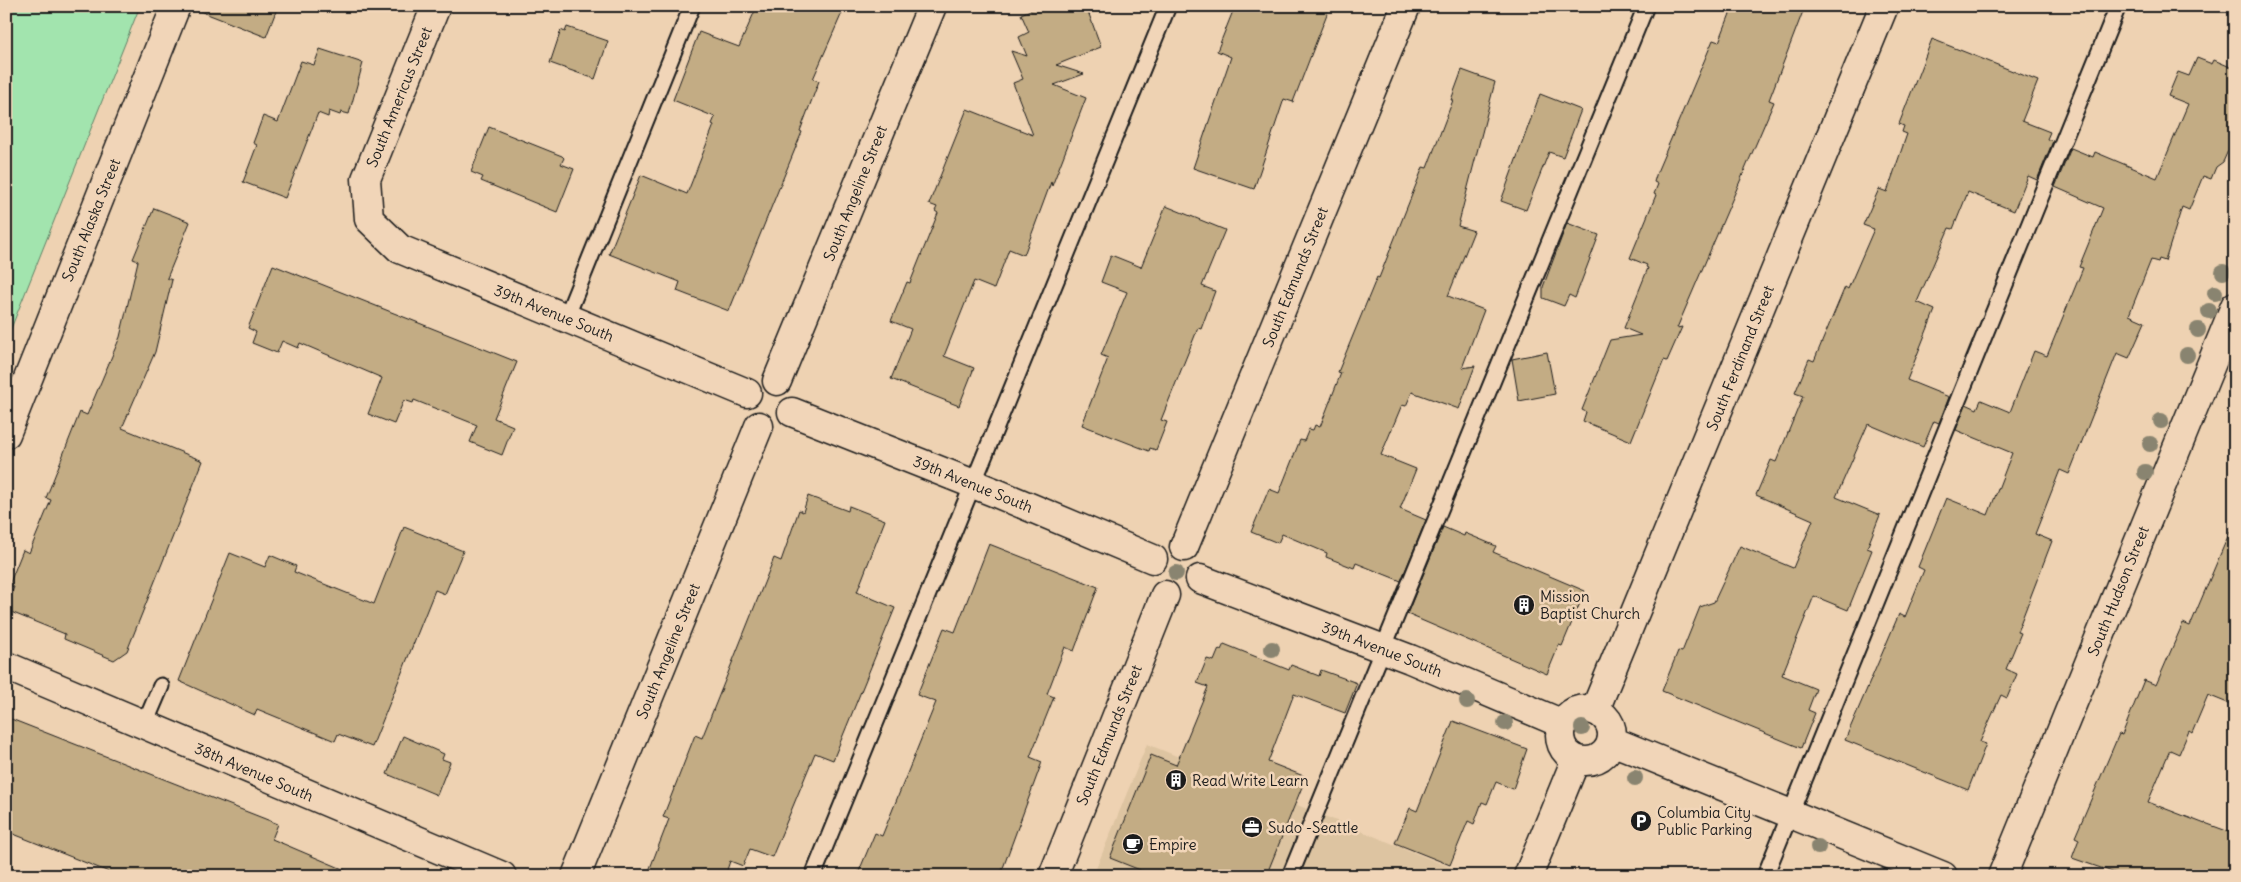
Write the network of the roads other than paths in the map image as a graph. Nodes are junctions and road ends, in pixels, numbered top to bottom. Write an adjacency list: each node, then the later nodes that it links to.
1 (176, 6): 17 (street, South Alaska Street)
2 (436, 6): 10 (street, South Americus Street)
3 (692, 6): 12 (lane)
4 (932, 6): 13 (street, South Angeline Street)
5 (1168, 6): 18 (lane)
6 (1406, 6): 19 (street, South Edmunds Street)
7 (1646, 6): 23 (lane)
8 (1884, 6): 26 (street, South Ferdinand Street)
9 (2118, 6): 31 (lane)
10 (369, 219): 12 (street, 39th Avenue South)
11 (2235, 306): 41 (street, South Hudson Street)
12 (566, 318): 14 (street, 39th Avenue South)
13 (777, 381): 14 (street); 15 (street)
14 (747, 393): 16 (street)
15 (792, 412): 16 (street); 18 (street, 39th Avenue South)
16 (759, 426): 33 (street, South Angeline Street)
17 (6, 434)
18 (974, 484): 20 (street, 39th Avenue South); 34 (lane)
19 (1184, 548): 20 (street); 21 (street)
20 (1153, 559): 22 (street)
21 (1200, 579): 22 (street); 23 (street, 39th Avenue South)
22 (1165, 595): 35 (street, South Edmunds Street)
23 (1382, 648): 27 (street, 39th Avenue South); 36 (lane)
24 (6, 666): 28 (street, 38th Avenue South)
25 (161, 686): 28 (lane)
26 (1595, 710): 27 (street); 29 (street)
27 (1563, 724): 30 (street)
28 (144, 726): 32 (street, 38th Avenue South)
29 (1612, 741): 30 (street); 31 (street)
30 (1576, 759): 37 (street)
31 (1791, 812): 38 (lane); 39 (street)
32 (502, 876)
33 (576, 876)
34 (813, 876)
35 (1053, 876)
36 (1290, 876)
37 (1528, 876)
38 (1765, 876)
39 (1943, 876)
40 (1981, 876): 41 (street)
41 (2001, 876)

